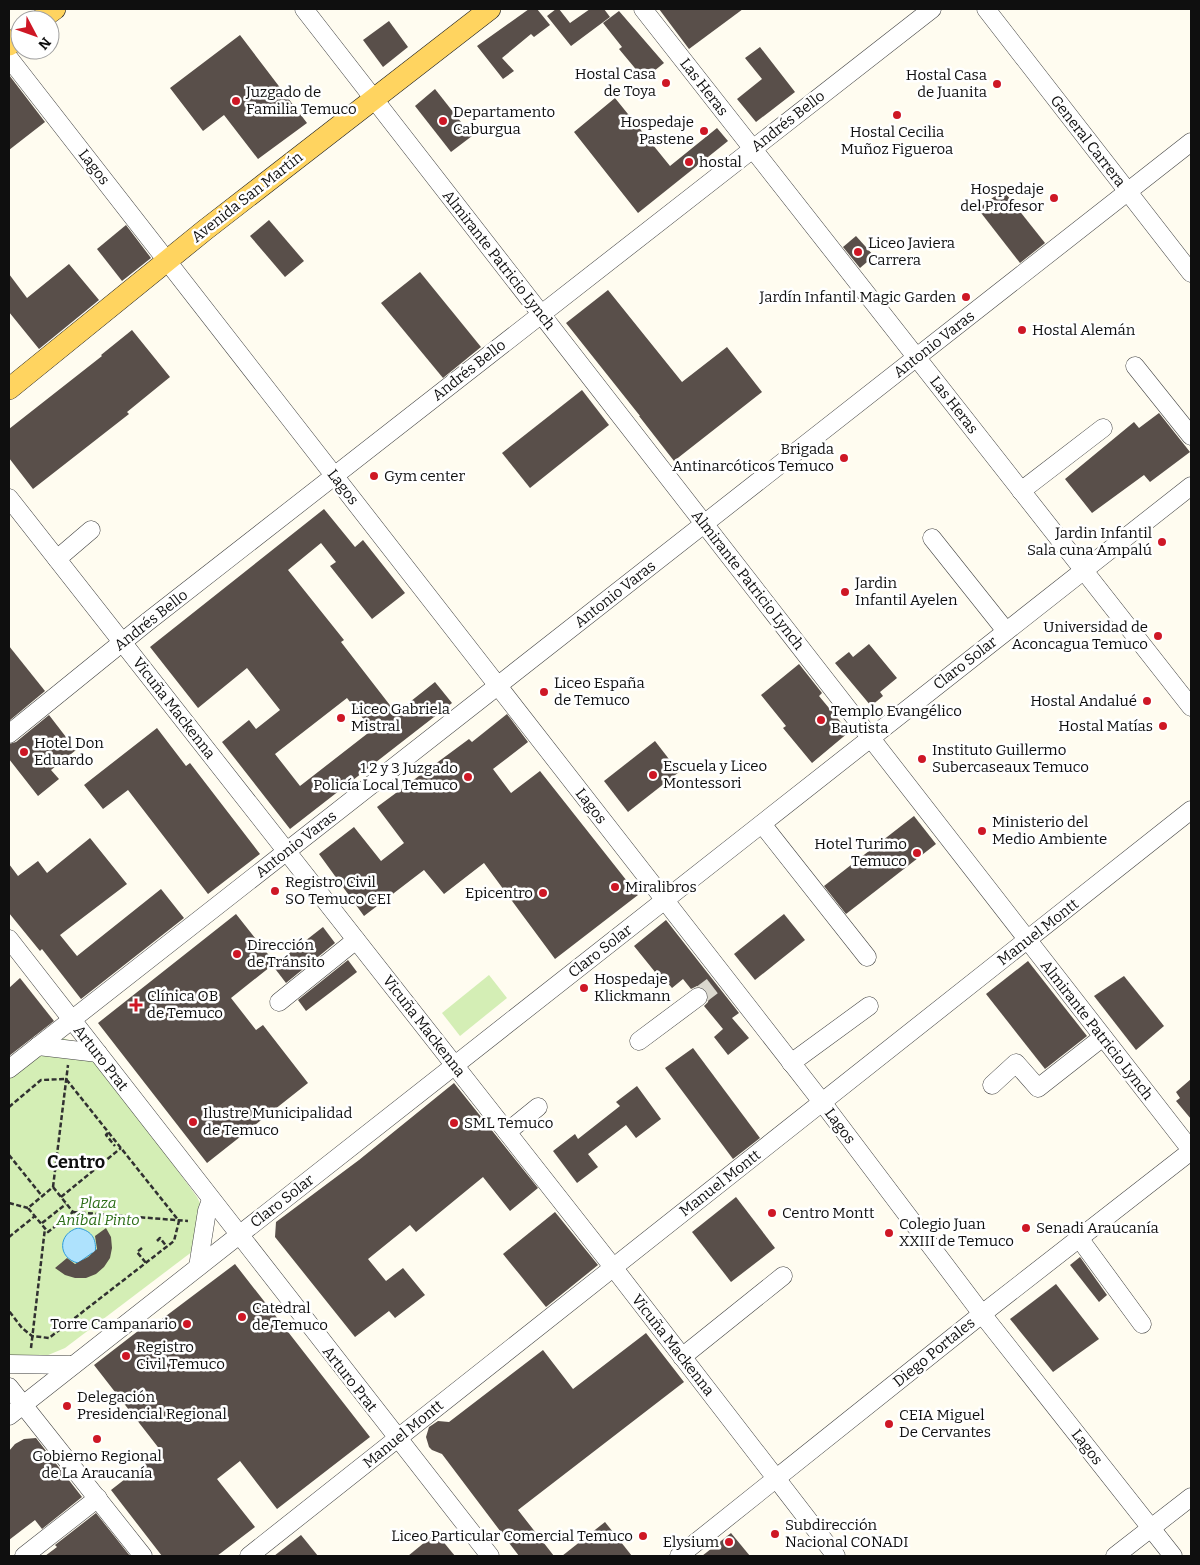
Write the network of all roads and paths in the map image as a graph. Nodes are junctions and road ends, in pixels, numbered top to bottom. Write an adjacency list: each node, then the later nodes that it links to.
1 (304, 9): 7 (street, Almirante Patricio Lynch)
2 (490, 9): 7 (main road, Avenida San Martín)
3 (642, 9): 9 (street, Las Heras)
4 (932, 9): 9 (street, Andrés Bello)
5 (986, 9): 10 (street, General Carrera)
6 (9, 58): 11 (street, Lagos)
7 (374, 98): 11 (main road, Avenida San Martín); 13 (street, Almirante Patricio Lynch)
8 (1191, 142): 10 (street, Antonio Varas)
9 (753, 149): 13 (street, Andrés Bello); 14 (street, Las Heras)
10 (1128, 192): 12 (street, General Carrera); 14 (street, Antonio Varas)
11 (167, 261): 16 (main road, Avenida San Martín); 19 (street, Lagos)
12 (1191, 273)
13 (541, 314): 19 (street, Andrés Bello); 23 (street, Almirante Patricio Lynch)
14 (916, 357): 21 (street, Las Heras); 23 (street, Antonio Varas)
15 (1135, 366): 18 (street)
16 (9, 389)
17 (1103, 428): 21 (street)
18 (1191, 436)
19 (334, 476): 29 (street, Andrés Bello); 30 (street, Lagos)
20 (1191, 486): 27 (street, Claro Solar)
21 (1021, 491): 27 (street, Las Heras)
22 (9, 498): 26 (street, Vicuña Mackenna)
23 (704, 524): 30 (street, Antonio Varas); 33 (street, Almirante Patricio Lynch)
24 (91, 530): 26 (street)
25 (932, 538): 28 (street)
26 (57, 559): 29 (street, Vicuña Mackenna)
27 (1084, 570): 28 (street, Claro Solar); 31 (street, Las Heras)
28 (1006, 631): 33 (street, Claro Solar)
29 (122, 642): 32 (street, Andrés Bello); 36 (street, Vicuña Mackenna)
30 (498, 686): 36 (street, Antonio Varas); 37 (street, Lagos)
31 (1191, 707)
32 (9, 734)
33 (871, 738): 35 (street, Claro Solar); 40 (street, Almirante Patricio Lynch)
34 (1191, 810): 40 (street, Manuel Montt)
35 (762, 824): 37 (street, Claro Solar); 41 (street)
36 (286, 851): 39 (street, Vicuña Mackenna); 45 (street, Antonio Varas)
37 (664, 900): 51 (street, Lagos); 52 (street, Claro Solar)
38 (9, 939): 45 (street, Arturo Prat)
39 (356, 940): 43 (street); 52 (street, Vicuña Mackenna)
40 (1028, 940): 46 (street, Almirante Patricio Lynch); 56 (street, Manuel Montt)
41 (868, 957)
42 (698, 998): 47 (street)
43 (278, 1002)
44 (869, 1006): 51 (street)
45 (71, 1020): 48 (street, Antonio Varas); 50 (street, Arturo Prat)
46 (1103, 1037): 55 (street); 63 (street, Almirante Patricio Lynch)
47 (639, 1041)
48 (38, 1046): 49 (street); 53 (street, Antonio Varas)
49 (71, 1050): 50 (street); 54 (path)
50 (98, 1053): 68 (street, Arturo Prat)
51 (791, 1063): 56 (street, Lagos)
52 (454, 1065): 60 (street, Vicuña Mackenna); 78 (street, Claro Solar)
53 (9, 1069)
54 (66, 1079): 57 (path); 59 (path); 65 (path)
55 (992, 1084)
56 (822, 1102): 86 (street, Manuel Montt); 89 (street, Lagos)
57 (9, 1107)
58 (538, 1107): 60 (street)
59 (108, 1132): 61 (path); 62 (path)
60 (507, 1132): 86 (street, Vicuña Mackenna)
61 (115, 1146)
62 (121, 1148): 67 (path); 74 (path)
63 (1191, 1150): 80 (street, Diego Portales)
64 (9, 1155): 66 (path)
65 (53, 1188): 66 (path); 67 (path)
66 (42, 1196): 71 (path)
67 (61, 1197): 70 (path)
68 (212, 1200): 75 (street); 78 (street, Arturo Prat)
69 (9, 1204): 71 (path)
70 (66, 1204): 72 (path); 76 (path)
71 (28, 1208): 73 (path)
72 (73, 1212): 74 (path); 77 (path)
73 (35, 1216): 76 (path); 79 (path)
74 (179, 1221): 75 (path); 82 (path)
75 (205, 1221): 85 (street)
76 (41, 1223): 77 (path)
77 (45, 1228): 91 (path)
78 (238, 1235): 85 (street, Claro Solar); 99 (street, Arturo Prat)
79 (9, 1237)
80 (1079, 1238): 89 (street, Diego Portales); 90 (street)
81 (157, 1241): 82 (path)
82 (167, 1247): 84 (path)
83 (142, 1248): 84 (path)
84 (146, 1263): 91 (path)
85 (198, 1267): 95 (street, Claro Solar)
86 (613, 1267): 92 (street, Vicuña Mackenna); 99 (street, Manuel Montt)
87 (783, 1276): 92 (street)
88 (9, 1311): 91 (path)
89 (982, 1314): 100 (street, Diego Portales); 103 (street, Lagos)
90 (1142, 1324)
91 (32, 1336): 94 (path)
92 (682, 1357): 100 (street, Vicuña Mackenna)
93 (9, 1364): 94 (street)
94 (31, 1364): 95 (street)
95 (73, 1365): 97 (street, Claro Solar)
96 (9, 1387): 97 (street)
97 (23, 1405): 98 (street, Claro Solar); 102 (street)
98 (9, 1416)
99 (397, 1439): 106 (street, Manuel Montt); 107 (street, Arturo Prat)
100 (776, 1479): 108 (street, Diego Portales); 109 (street, Vicuña Mackenna)
101 (1191, 1497): 103 (street)
102 (98, 1498): 104 (street); 105 (street)
103 (1150, 1528): 110 (street); 111 (street, Lagos)
104 (24, 1556)
105 (142, 1556)
106 (249, 1556)
107 (490, 1556)
108 (679, 1556)
109 (836, 1556)
110 (1114, 1556)
111 (1172, 1556)

